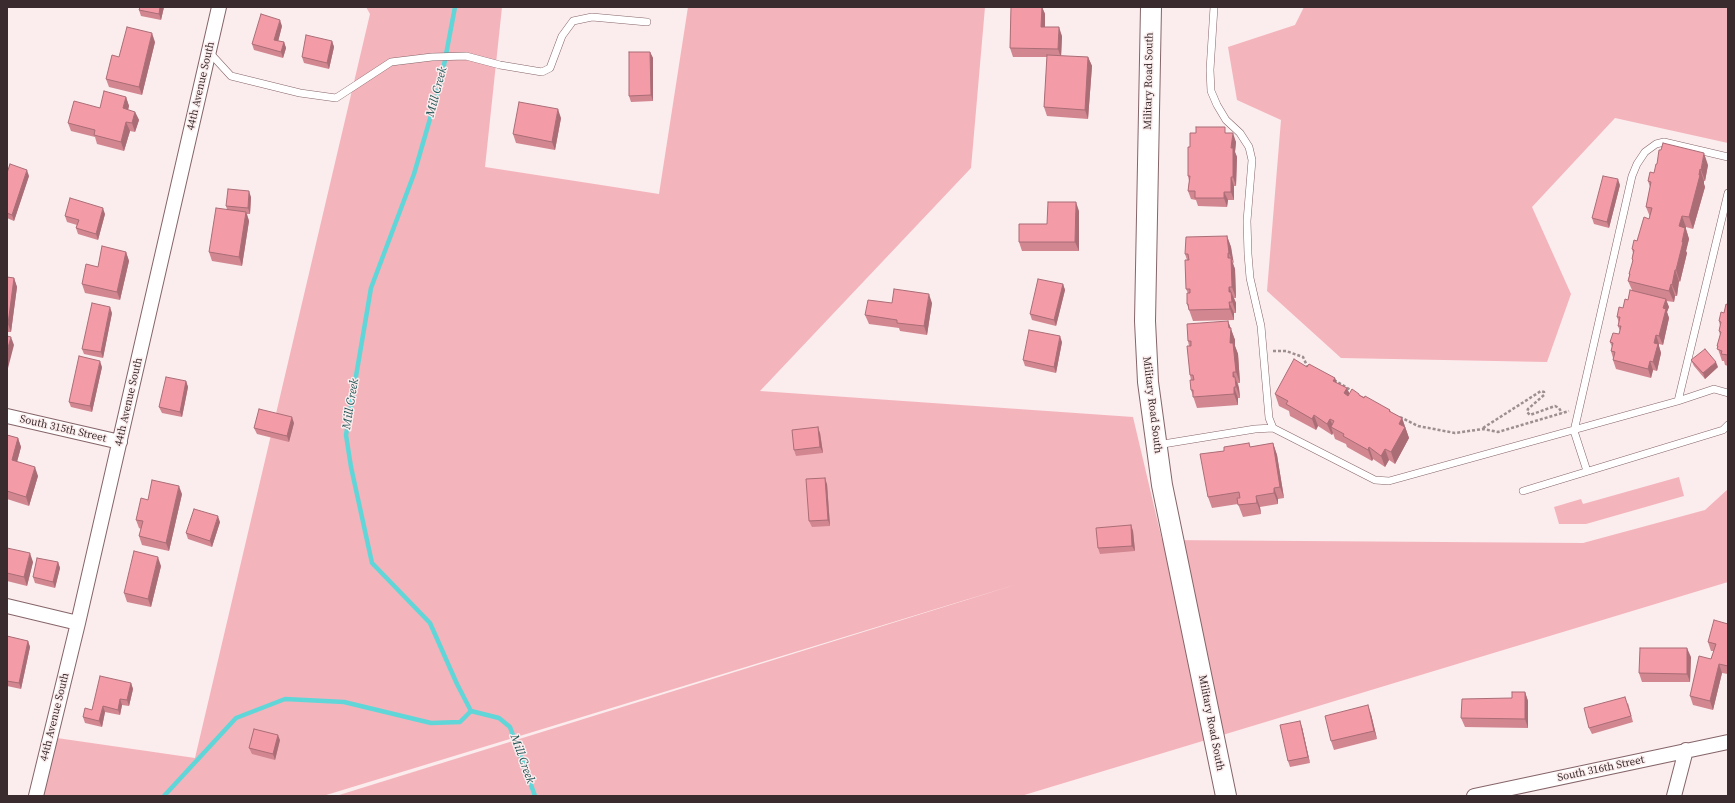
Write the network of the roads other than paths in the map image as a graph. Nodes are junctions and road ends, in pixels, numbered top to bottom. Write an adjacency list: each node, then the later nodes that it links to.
1 (219, 7): 5 (street, 44th Avenue South)
2 (1150, 7): 15 (main road, Military Road South)
3 (1214, 7): 12 (lane)
4 (646, 22): 5 (lane)
5 (209, 52): 14 (street, 44th Avenue South)
6 (1728, 157): 13 (lane)
7 (1728, 193): 9 (lane)
8 (1728, 393): 9 (lane)
9 (1678, 401): 13 (lane)
10 (7, 416): 14 (street, South 315th Street)
11 (1728, 425): 16 (lane)
12 (1273, 428): 13 (lane); 15 (lane)
13 (1574, 431): 16 (lane)
14 (120, 442): 19 (street, 44th Avenue South)
15 (1157, 445): 23 (main road, Military Road South)
16 (1587, 472): 17 (lane)
17 (1523, 491)
18 (7, 606): 19 (street)
19 (78, 623): 22 (street, 44th Avenue South)
20 (1728, 742): 21 (street, South 316th Street)
21 (1686, 750): 24 (street, South 316th Street); 25 (street)
22 (36, 796)
23 (1226, 796)
24 (1474, 796)
25 (1674, 796)

